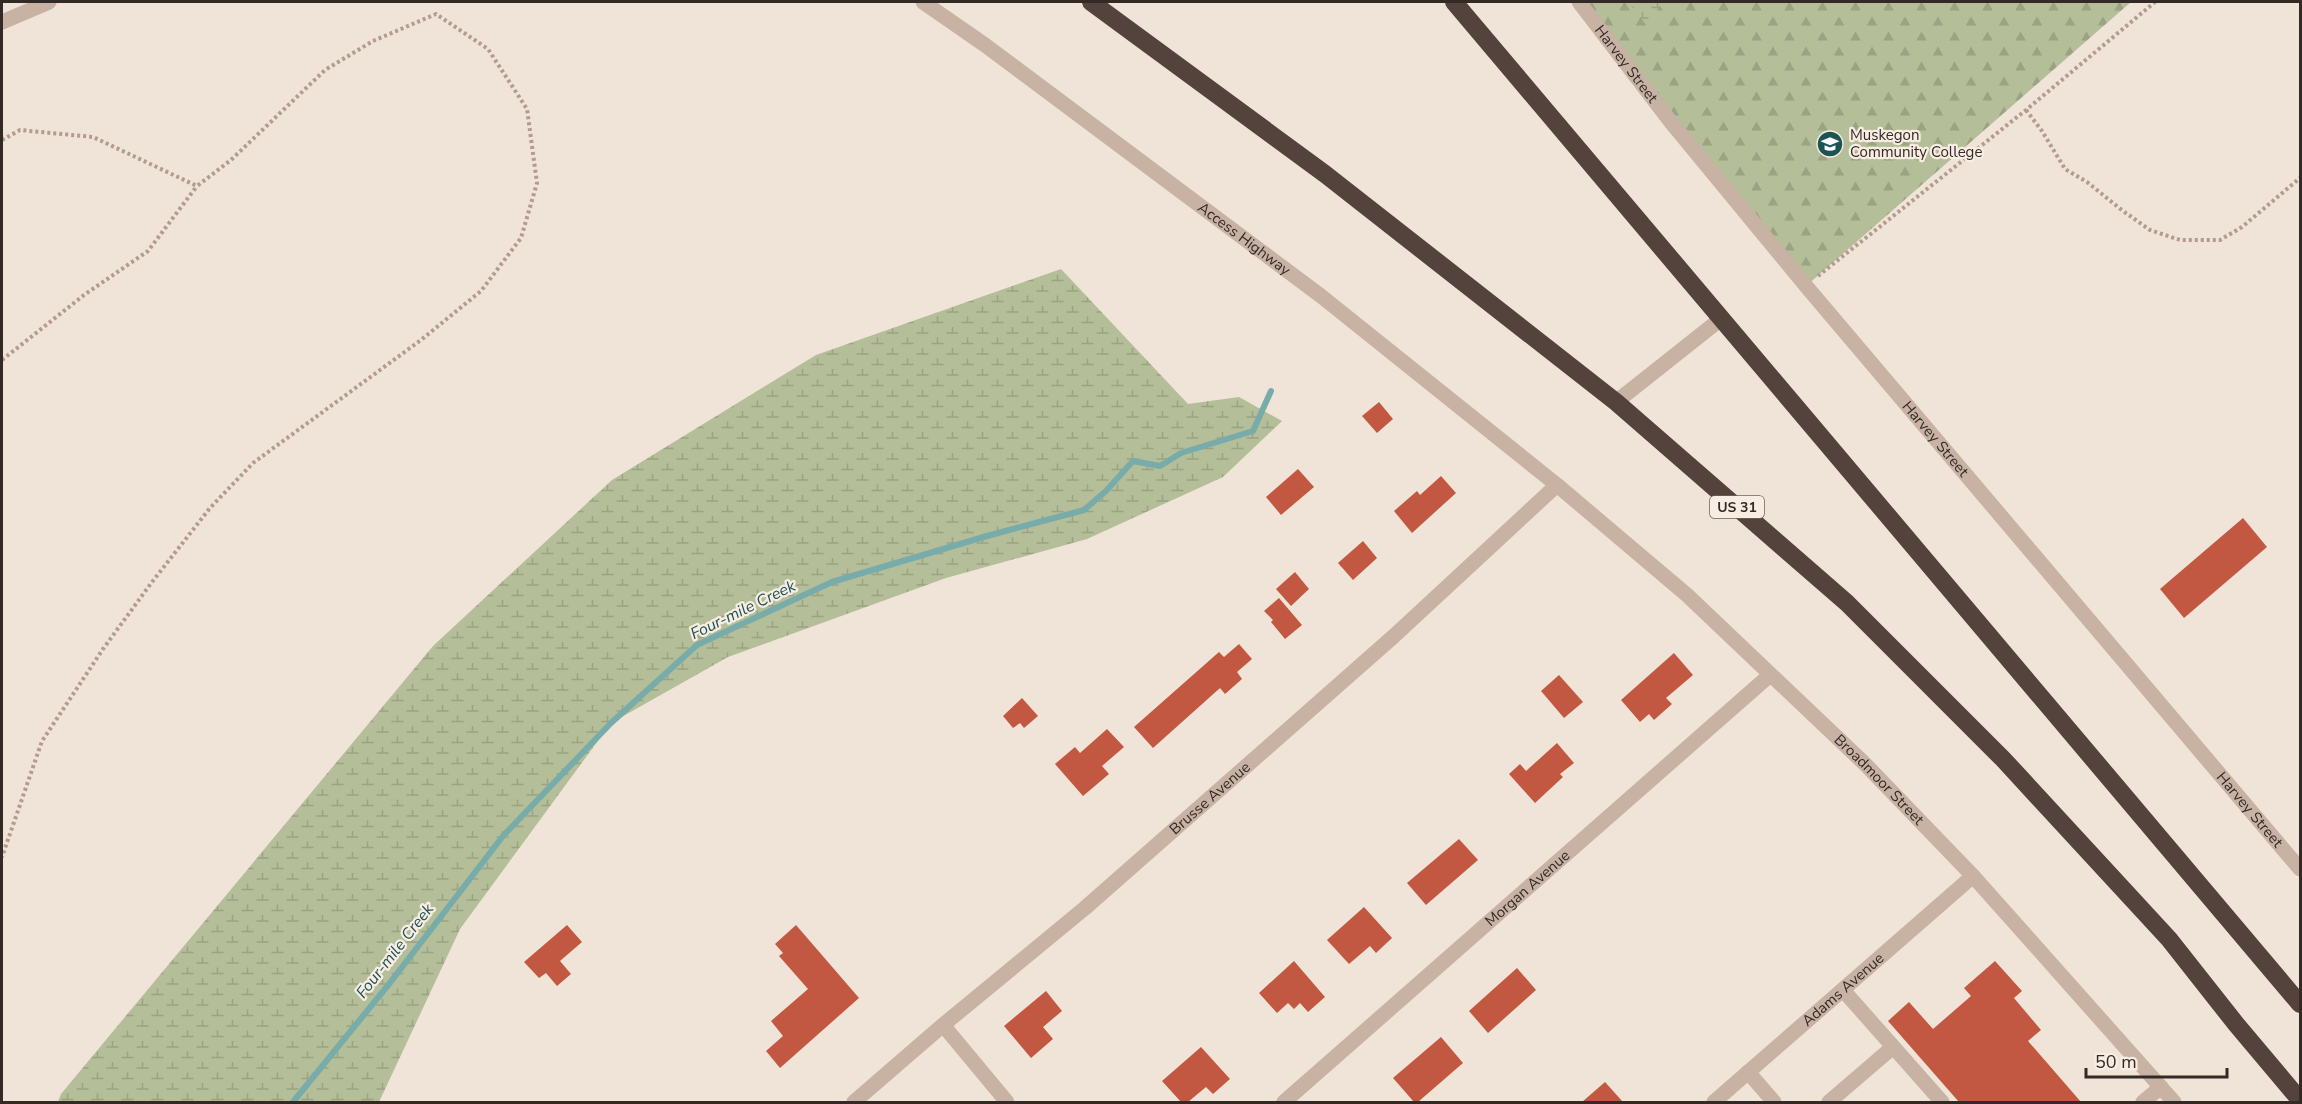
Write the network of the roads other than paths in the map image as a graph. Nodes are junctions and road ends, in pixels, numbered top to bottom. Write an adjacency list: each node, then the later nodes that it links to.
1 (50, 2): 6 (street)
2 (923, 2): 9 (street, Access Highway)
3 (1091, 2): 8 (highway, US 31)
4 (1454, 2): 7 (highway)
5 (1579, 2): 11 (street, Harvey Street)
6 (2, 22)
7 (1722, 318): 8 (street); 14 (highway)
8 (1616, 402): 19 (highway, US 31)
9 (1557, 485): 10 (street, Broadmoor Street); 15 (street, Brusse Avenue)
10 (1770, 675): 12 (street, Broadmoor Street); 22 (street, Morgan Avenue)
11 (2301, 869)
12 (1973, 876): 13 (street, Adams Avenue); 18 (street, Broadmoor Street)
13 (1843, 990): 16 (street); 17 (street, Adams Avenue)
14 (2301, 1004)
15 (943, 1025): 20 (street, Brusse Avenue); 21 (street)
16 (1893, 1047): 25 (street); 26 (street)
17 (1748, 1072): 23 (street, Adams Avenue); 24 (street)
18 (2161, 1087): 27 (street); 28 (street, Broadmoor Street)
19 (2301, 1100)
20 (854, 1102)
21 (1007, 1102)
22 (1284, 1102)
23 (1714, 1102)
24 (1774, 1102)
25 (1828, 1102)
26 (1942, 1102)
27 (2143, 1102)
28 (2174, 1102)

